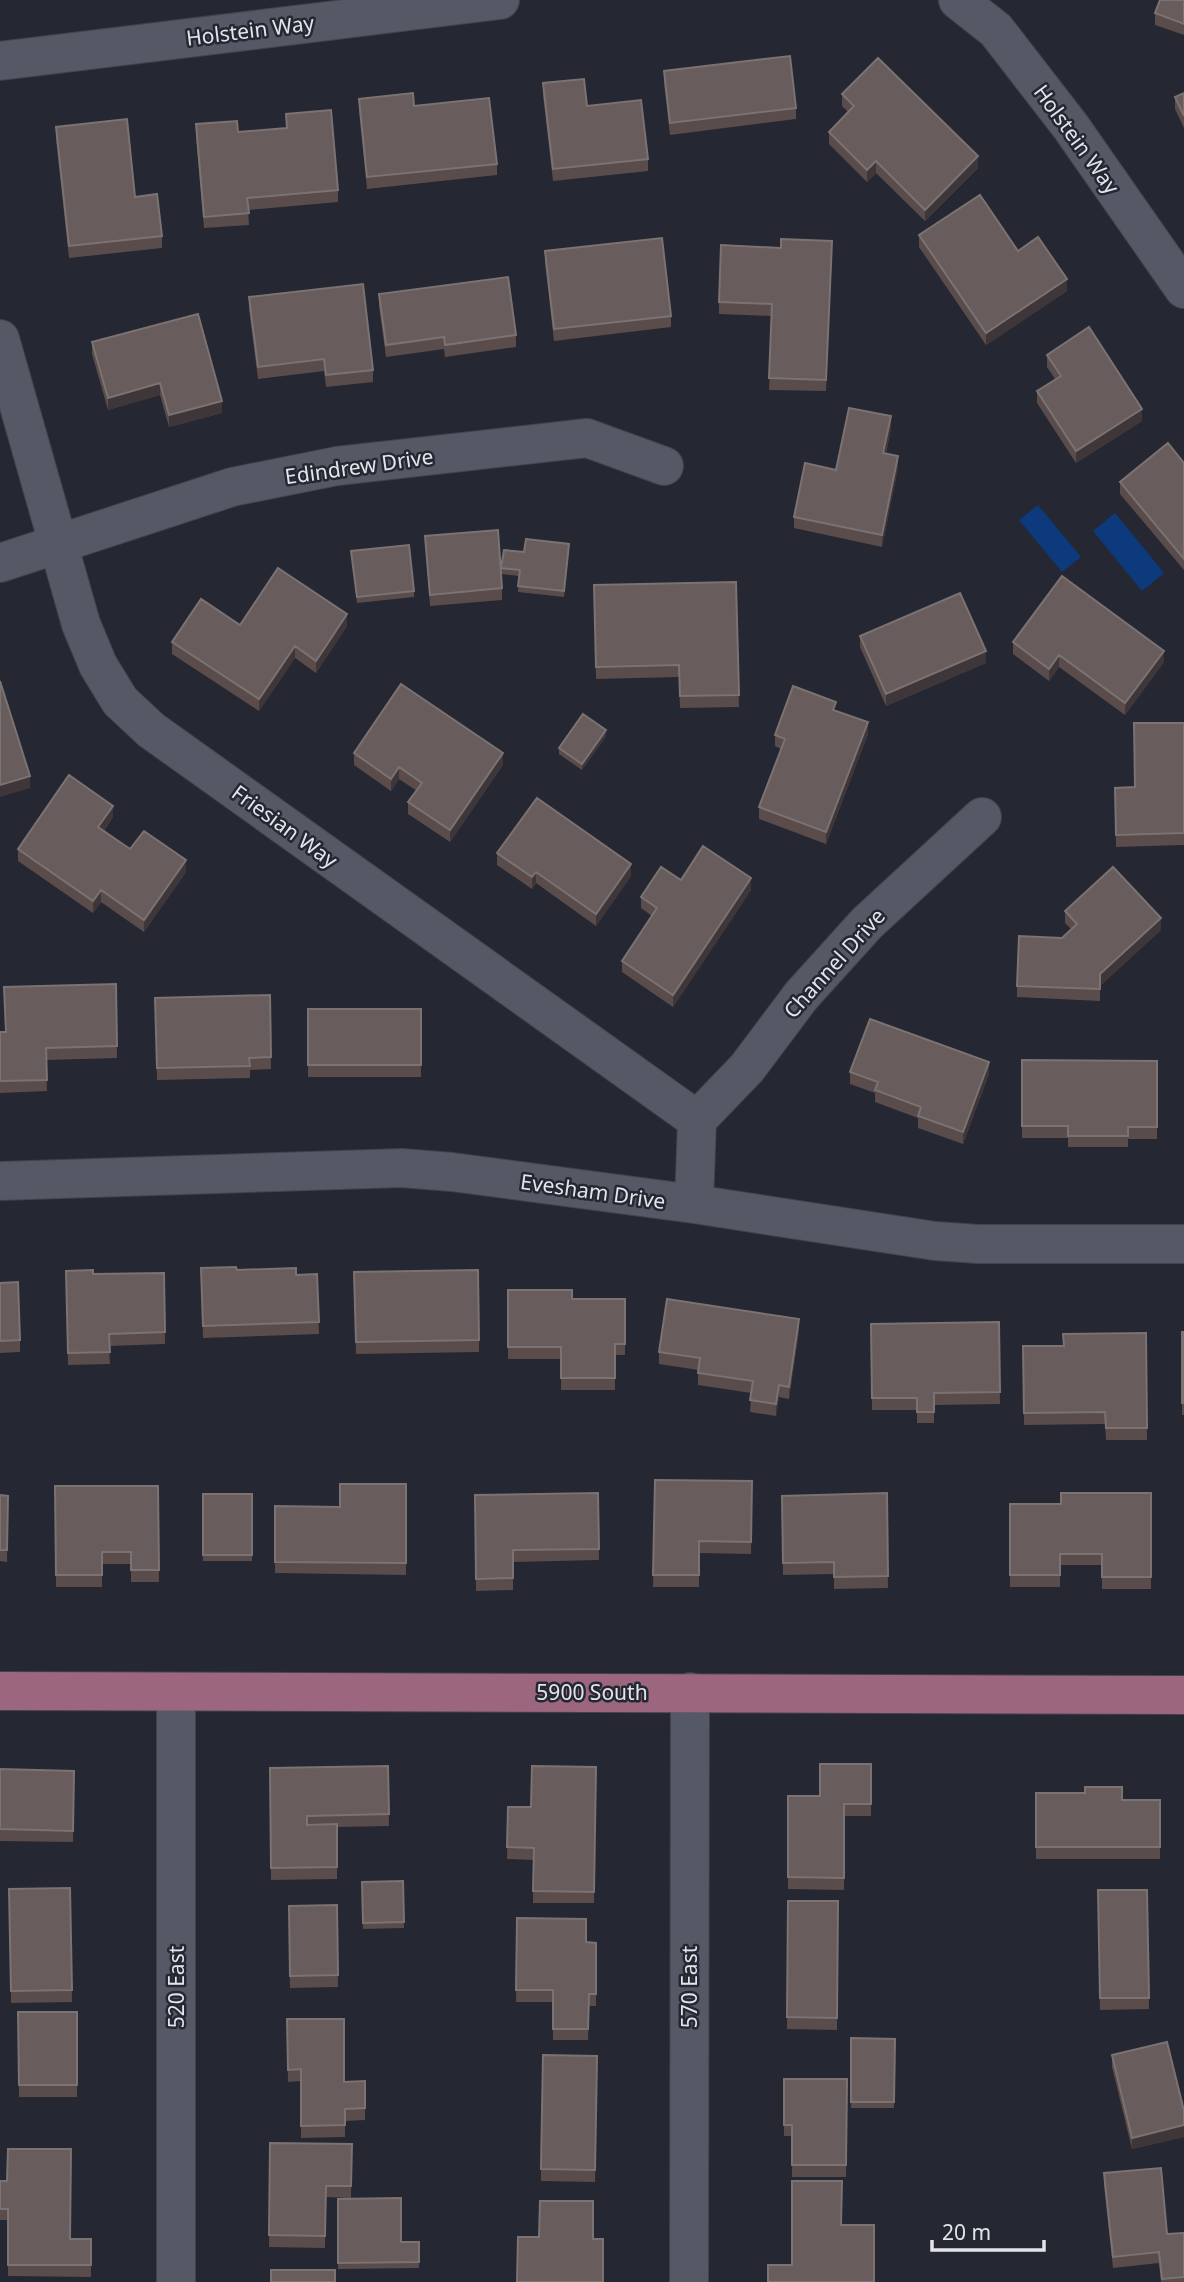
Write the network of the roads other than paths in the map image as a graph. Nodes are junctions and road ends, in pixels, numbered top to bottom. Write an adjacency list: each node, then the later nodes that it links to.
1 (500, 0): 3 (street, Holstein Way)
2 (958, 0): 4 (street, Holstein Way)
3 (0, 61)
4 (1184, 289)
5 (0, 339): 7 (street, Friesian Way)
6 (664, 466): 7 (street, Edindrew Drive)
7 (58, 545): 8 (street, Edindrew Drive); 10 (street, Friesian Way)
8 (0, 563)
9 (982, 817): 10 (street, Channel Drive)
10 (697, 1120): 12 (street)
11 (0, 1181): 12 (street, Evesham Drive)
12 (694, 1204): 13 (street, Evesham Drive)
13 (1184, 1244)
14 (0, 1691): 15 (main road, 5900 South)
15 (176, 1692): 16 (main road, 5900 South); 18 (street, 520 East)
16 (690, 1692): 17 (main road, 5900 South); 19 (street, 570 East)
17 (1184, 1695)
18 (176, 2282)
19 (689, 2282)

